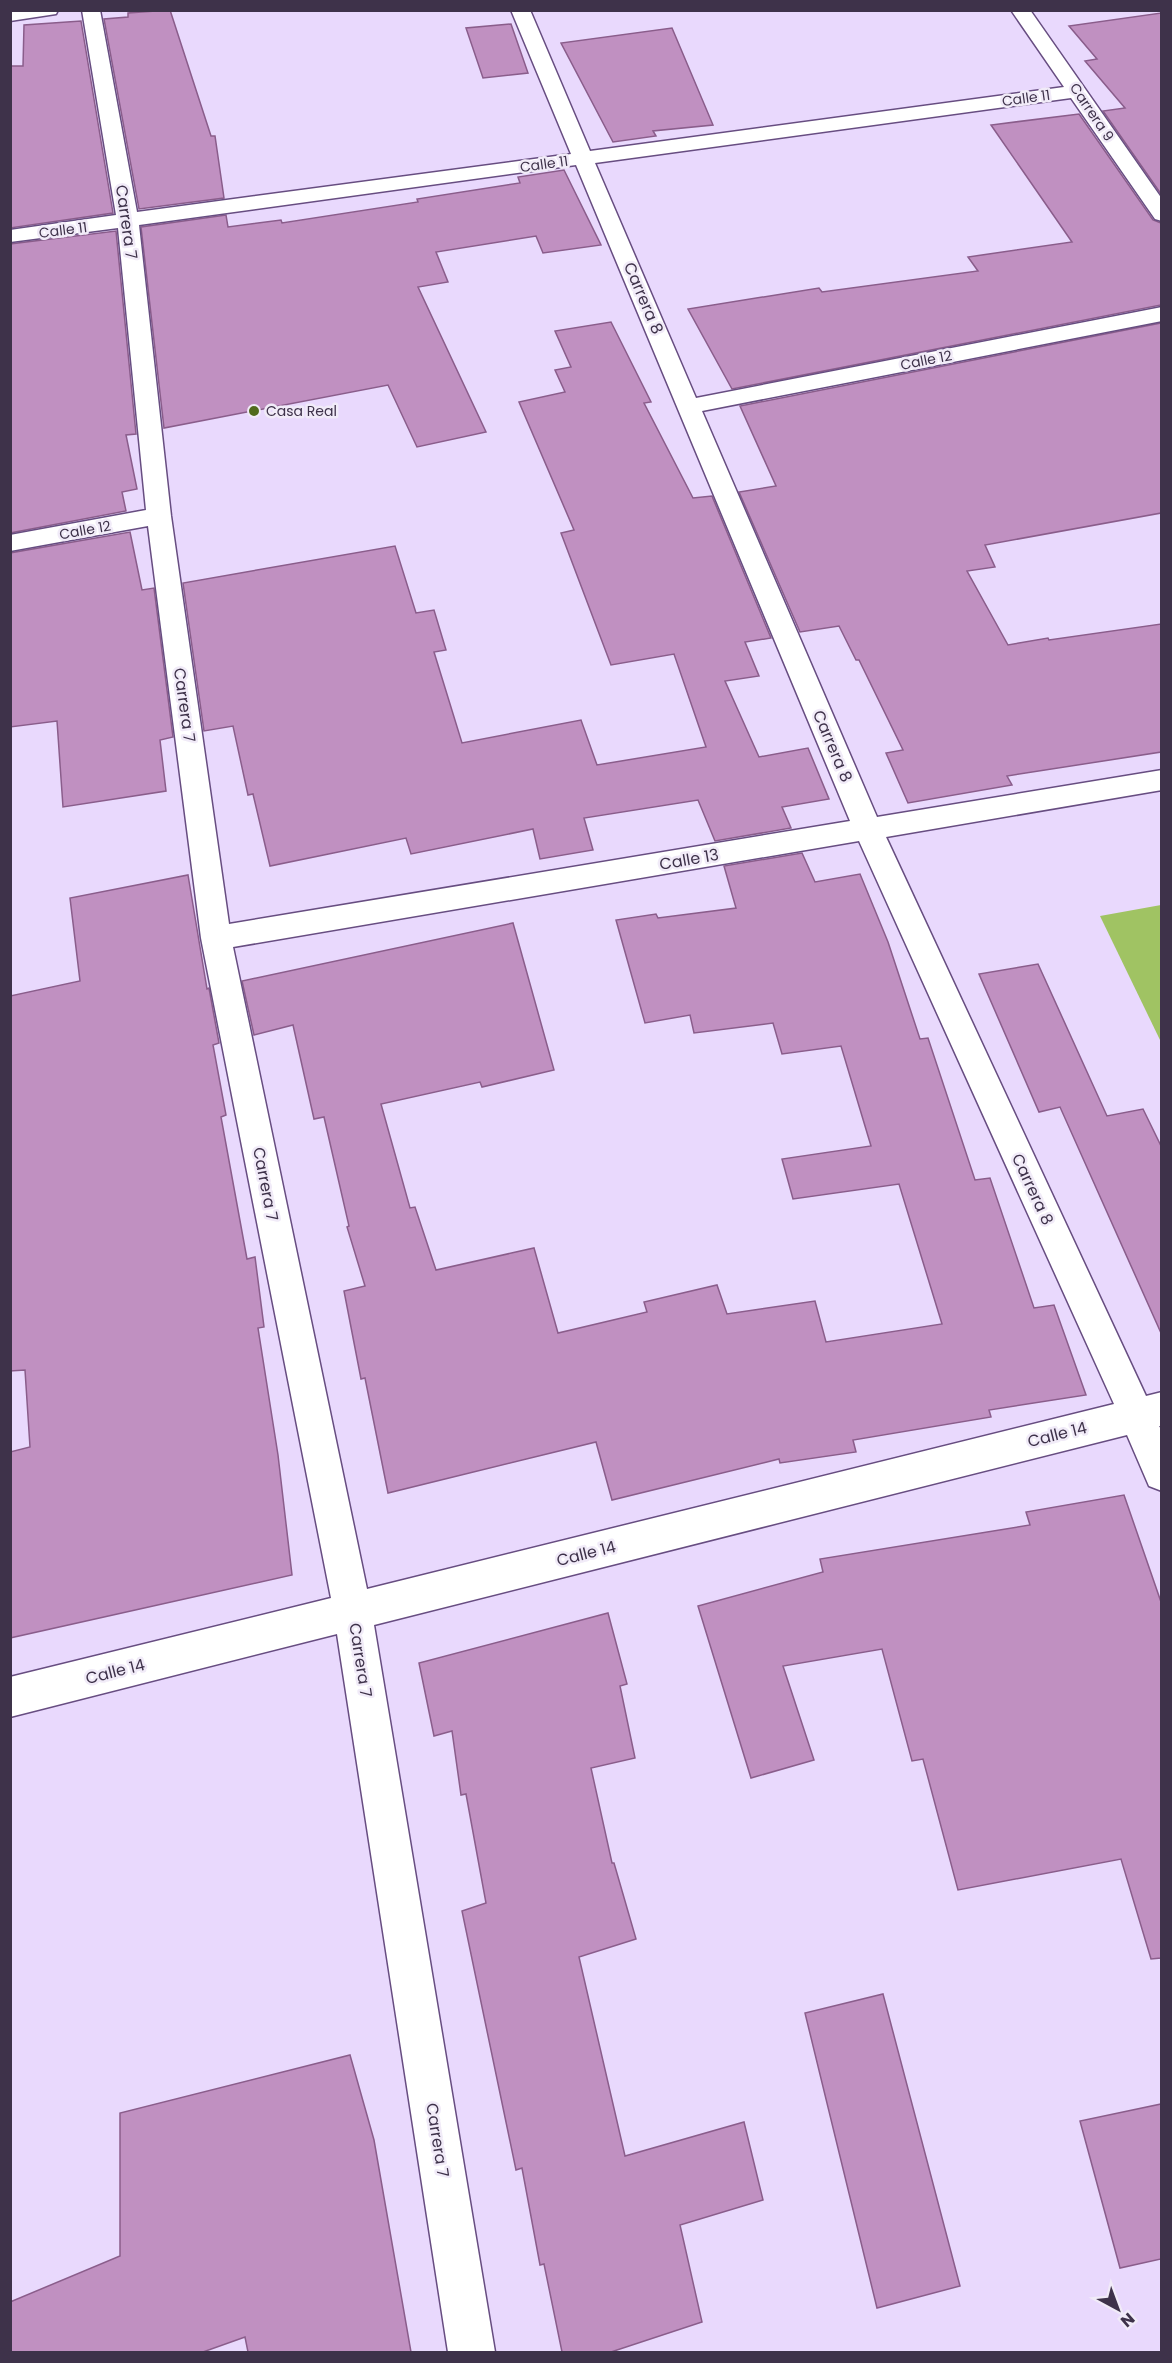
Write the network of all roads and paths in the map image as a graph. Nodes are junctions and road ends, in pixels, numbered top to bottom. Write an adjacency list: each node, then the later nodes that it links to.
1 (49, 10): 5 (street)
2 (91, 10): 9 (street, Carrera 7)
3 (520, 10): 7 (street, Carrera 8)
4 (1020, 10): 6 (street, Carrera 9)
5 (10, 15)
6 (1078, 91): 7 (street, Calle 11); 8 (street, Carrera 9)
7 (583, 159): 9 (street, Calle 11); 12 (street, Carrera 8)
8 (1161, 215)
9 (128, 222): 10 (street, Calle 11); 13 (street, Carrera 7)
10 (10, 236)
11 (1161, 314): 12 (street, Calle 12)
12 (690, 406): 16 (street, Carrera 8)
13 (159, 516): 14 (street, Calle 12); 17 (street, Carrera 7)
14 (10, 543)
15 (1161, 780): 16 (street, Calle 13)
16 (868, 829): 17 (street, Calle 13); 18 (street, Carrera 8)
17 (216, 938): 20 (street, Carrera 7)
18 (1149, 1411): 19 (street, Carrera 8); 20 (street, Calle 14)
19 (1161, 1474)
20 (353, 1612): 21 (street, Calle 14); 22 (street, Carrera 7)
21 (10, 1697)
22 (472, 2352)

